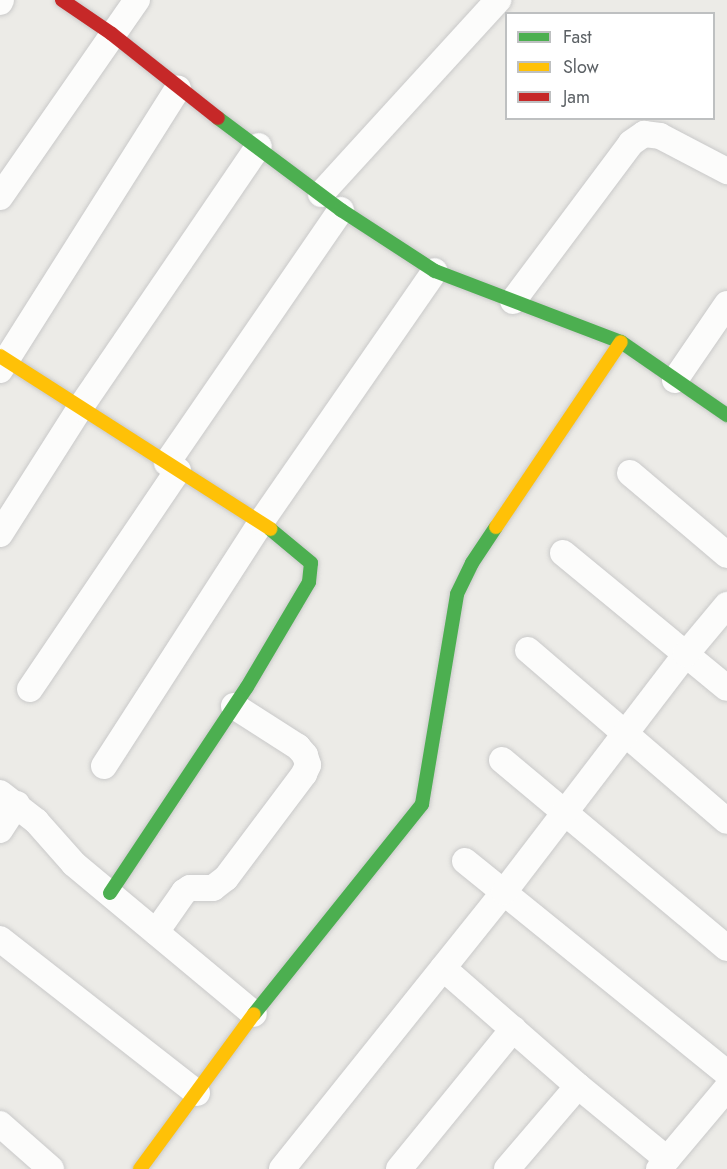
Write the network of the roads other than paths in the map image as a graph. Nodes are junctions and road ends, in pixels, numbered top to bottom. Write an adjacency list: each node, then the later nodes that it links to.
1 (62, 0): 4 (street)
2 (137, 0): 4 (street)
3 (498, 0): 8 (street)
4 (112, 34): 5 (street); 9 (street)
5 (178, 88): 6 (street); 15 (street)
6 (259, 147): 8 (street); 17 (street)
7 (727, 171): 12 (street)
8 (321, 194): 10 (street)
9 (0, 197)
10 (341, 210): 11 (street); 19 (street)
11 (435, 271): 12 (street); 21 (street)
12 (513, 301): 14 (street)
13 (727, 304): 16 (street)
14 (621, 342): 16 (street); 45 (street)
15 (2, 362): 17 (street)
16 (675, 380): 18 (street)
17 (80, 408): 19 (street); 22 (street)
18 (727, 414)
19 (172, 466): 21 (street); 29 (street)
20 (630, 473): 24 (street)
21 (261, 522): 30 (street); 33 (street)
22 (0, 534)
23 (563, 553): 27 (street)
24 (727, 555)
25 (727, 605): 27 (street)
26 (528, 650): 31 (street)
27 (686, 654): 28 (street); 31 (street)
28 (727, 688)
29 (30, 689)
30 (234, 706): 40 (street); 41 (street)
31 (625, 733): 35 (street); 36 (street)
32 (502, 760): 35 (street)
33 (104, 766)
34 (8, 798): 37 (street); 40 (street)
35 (565, 812): 39 (street); 43 (street)
36 (727, 821)
37 (0, 830)
38 (465, 861): 39 (street)
39 (504, 892): 44 (street); 47 (street)
40 (110, 893): 41 (street)
41 (156, 932): 45 (street)
42 (0, 939): 50 (street)
43 (727, 948)
44 (443, 968): 46 (street); 55 (street)
45 (254, 1014): 50 (street)
46 (513, 1029): 48 (street); 56 (street)
47 (727, 1073)
48 (578, 1086): 52 (street); 57 (street)
49 (727, 1088): 52 (street)
50 (197, 1092): 54 (street)
51 (0, 1124): 53 (street)
52 (663, 1164)
53 (51, 1169)
54 (140, 1169)
55 (283, 1169)
56 (399, 1169)
57 (507, 1169)

